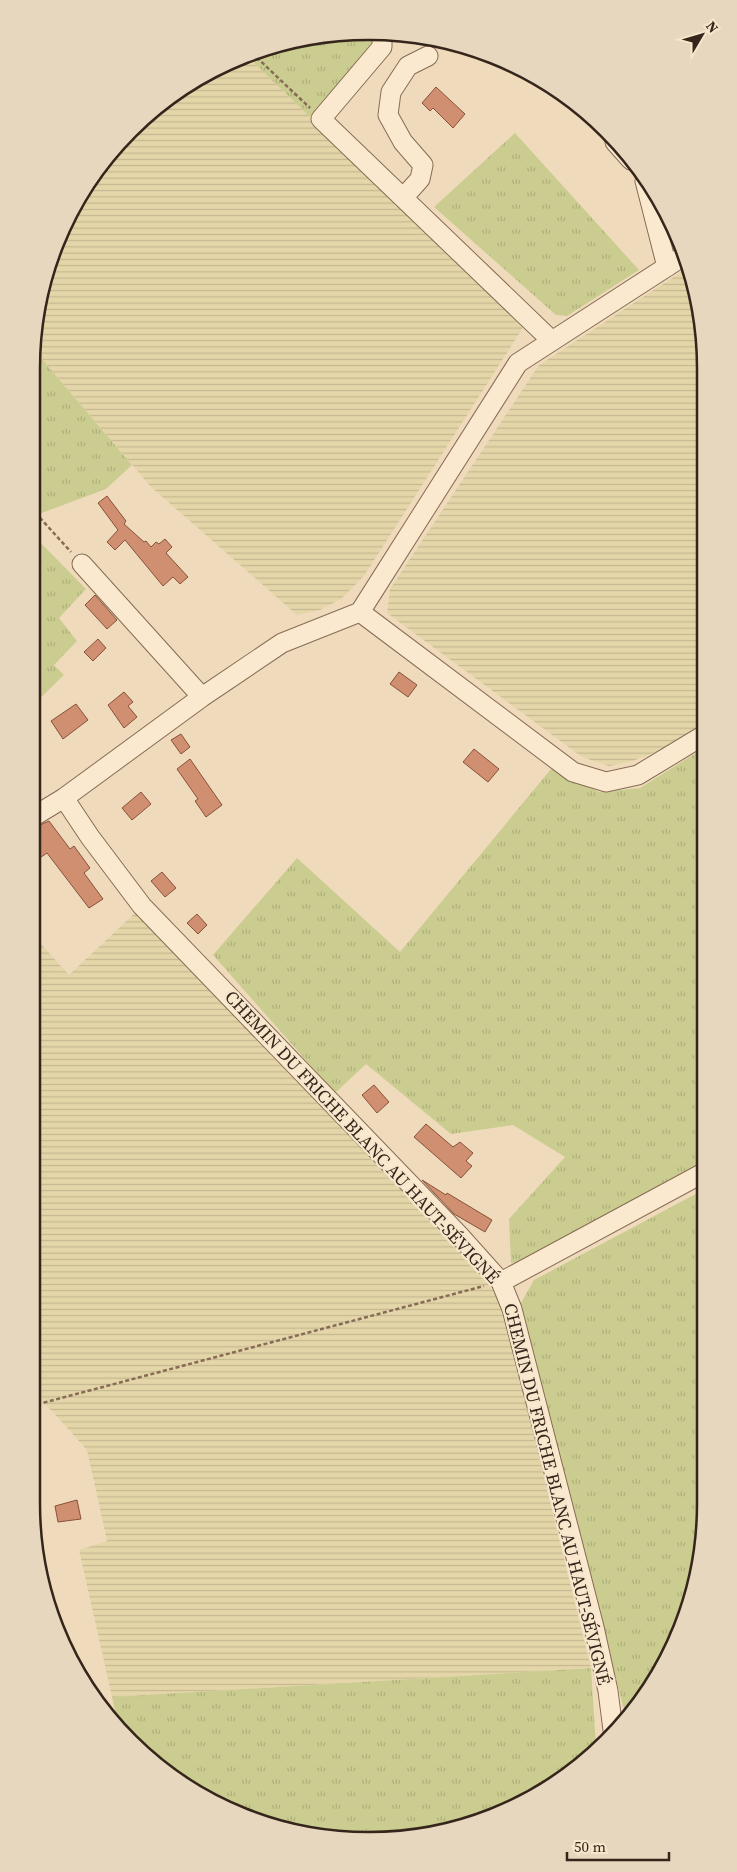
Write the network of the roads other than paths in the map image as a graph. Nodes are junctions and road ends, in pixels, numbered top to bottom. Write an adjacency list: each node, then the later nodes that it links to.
1 (382, 41): 3 (street)
2 (428, 56): 3 (street)
3 (403, 198): 6 (street)
4 (655, 207): 5 (street)
5 (675, 262): 6 (street)
6 (552, 341): 8 (street)
7 (82, 564): 9 (street)
8 (360, 612): 9 (street); 10 (street)
9 (202, 697): 11 (street)
10 (697, 739)
11 (64, 798): 12 (street); 14 (street, CHEMIN DU FRICHE BLANC AU HAUT-SÉVIGNÉ)
12 (40, 813)
13 (697, 1176): 14 (street)
14 (501, 1282): 15 (street, CHEMIN DU FRICHE BLANC AU HAUT-SÉVIGNÉ)
15 (614, 1722)

